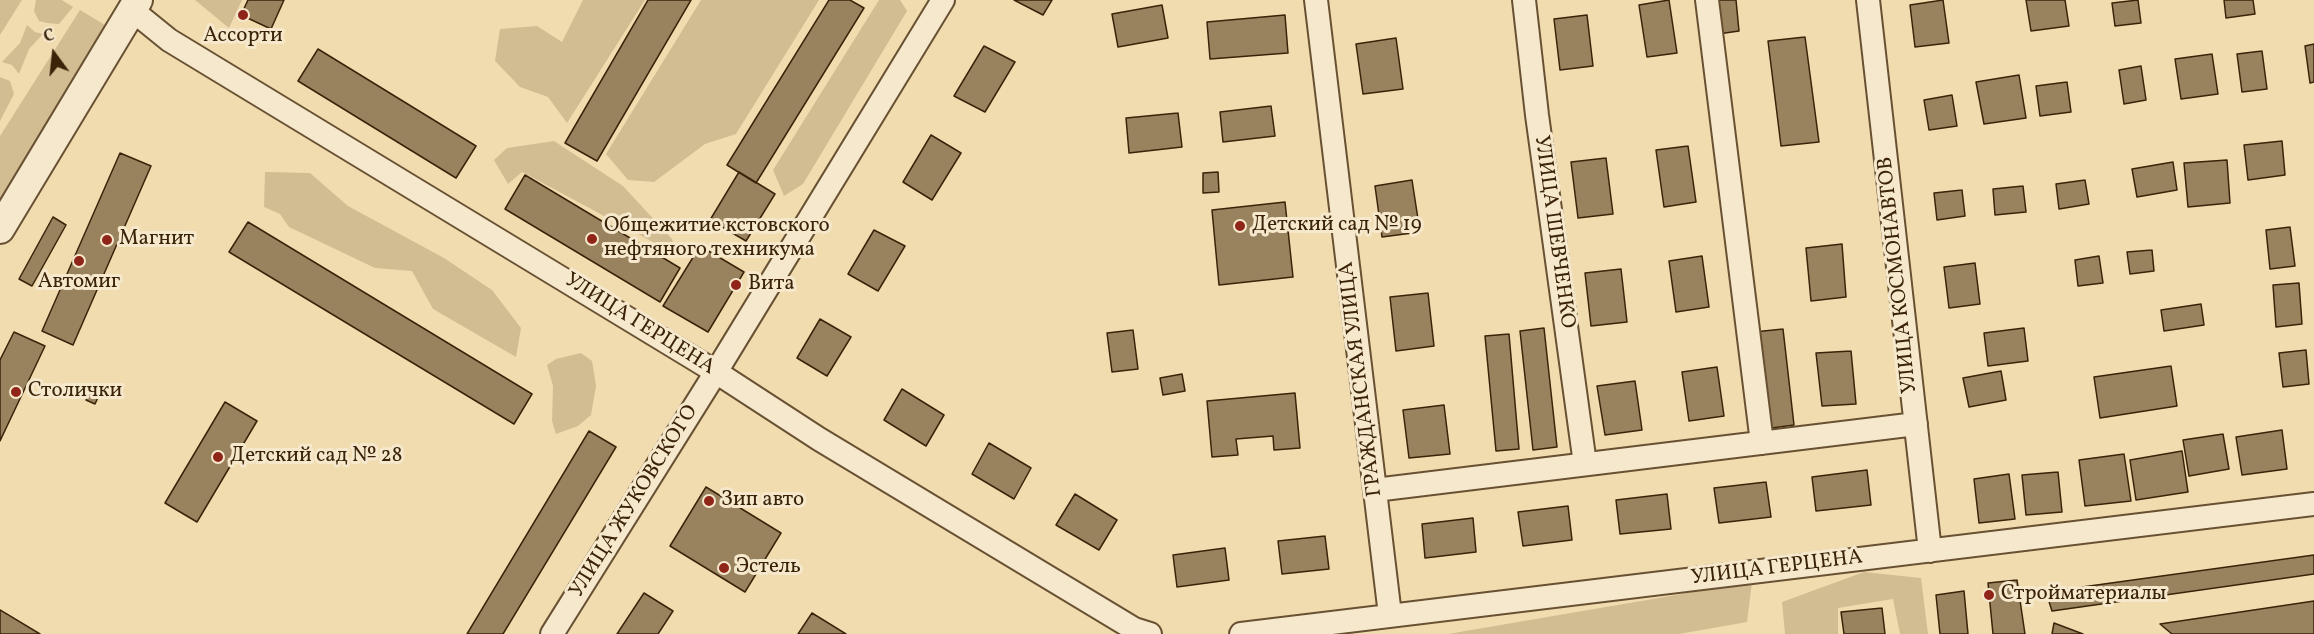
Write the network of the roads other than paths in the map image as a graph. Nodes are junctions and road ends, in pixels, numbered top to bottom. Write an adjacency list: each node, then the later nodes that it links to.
1 (943, 0): 8 (street, УЛИЦА ЖУКОВСКОГО)
2 (1316, 0): 12 (street, ГРАЖДАНСКАЯ УЛИЦА)
3 (1524, 0): 11 (street, УЛИЦА ШЕВЧЕНКО)
4 (1707, 0): 10 (street)
5 (1868, 0): 9 (street, УЛИЦА КОСМОНАВТОВ)
6 (129, 3): 7 (street); 8 (street, УЛИЦА ГЕРЦЕНА)
7 (0, 229)
8 (716, 372): 16 (street, УЛИЦА ЖУКОВСКОГО); 17 (street, УЛИЦА ГЕРЦЕНА)
9 (1916, 424): 10 (street); 14 (street, УЛИЦА КОСМОНАВТОВ)
10 (1762, 443): 11 (street)
11 (1585, 464): 12 (street)
12 (1375, 490): 15 (street, ГРАЖДАНСКАЯ УЛИЦА)
13 (2314, 504): 14 (street, УЛИЦА ГЕРЦЕНА)
14 (1929, 551): 15 (street, УЛИЦА ГЕРЦЕНА)
15 (1390, 615): 18 (street, УЛИЦА ГЕРЦЕНА)
16 (552, 634)
17 (1149, 634)
18 (1241, 634)

